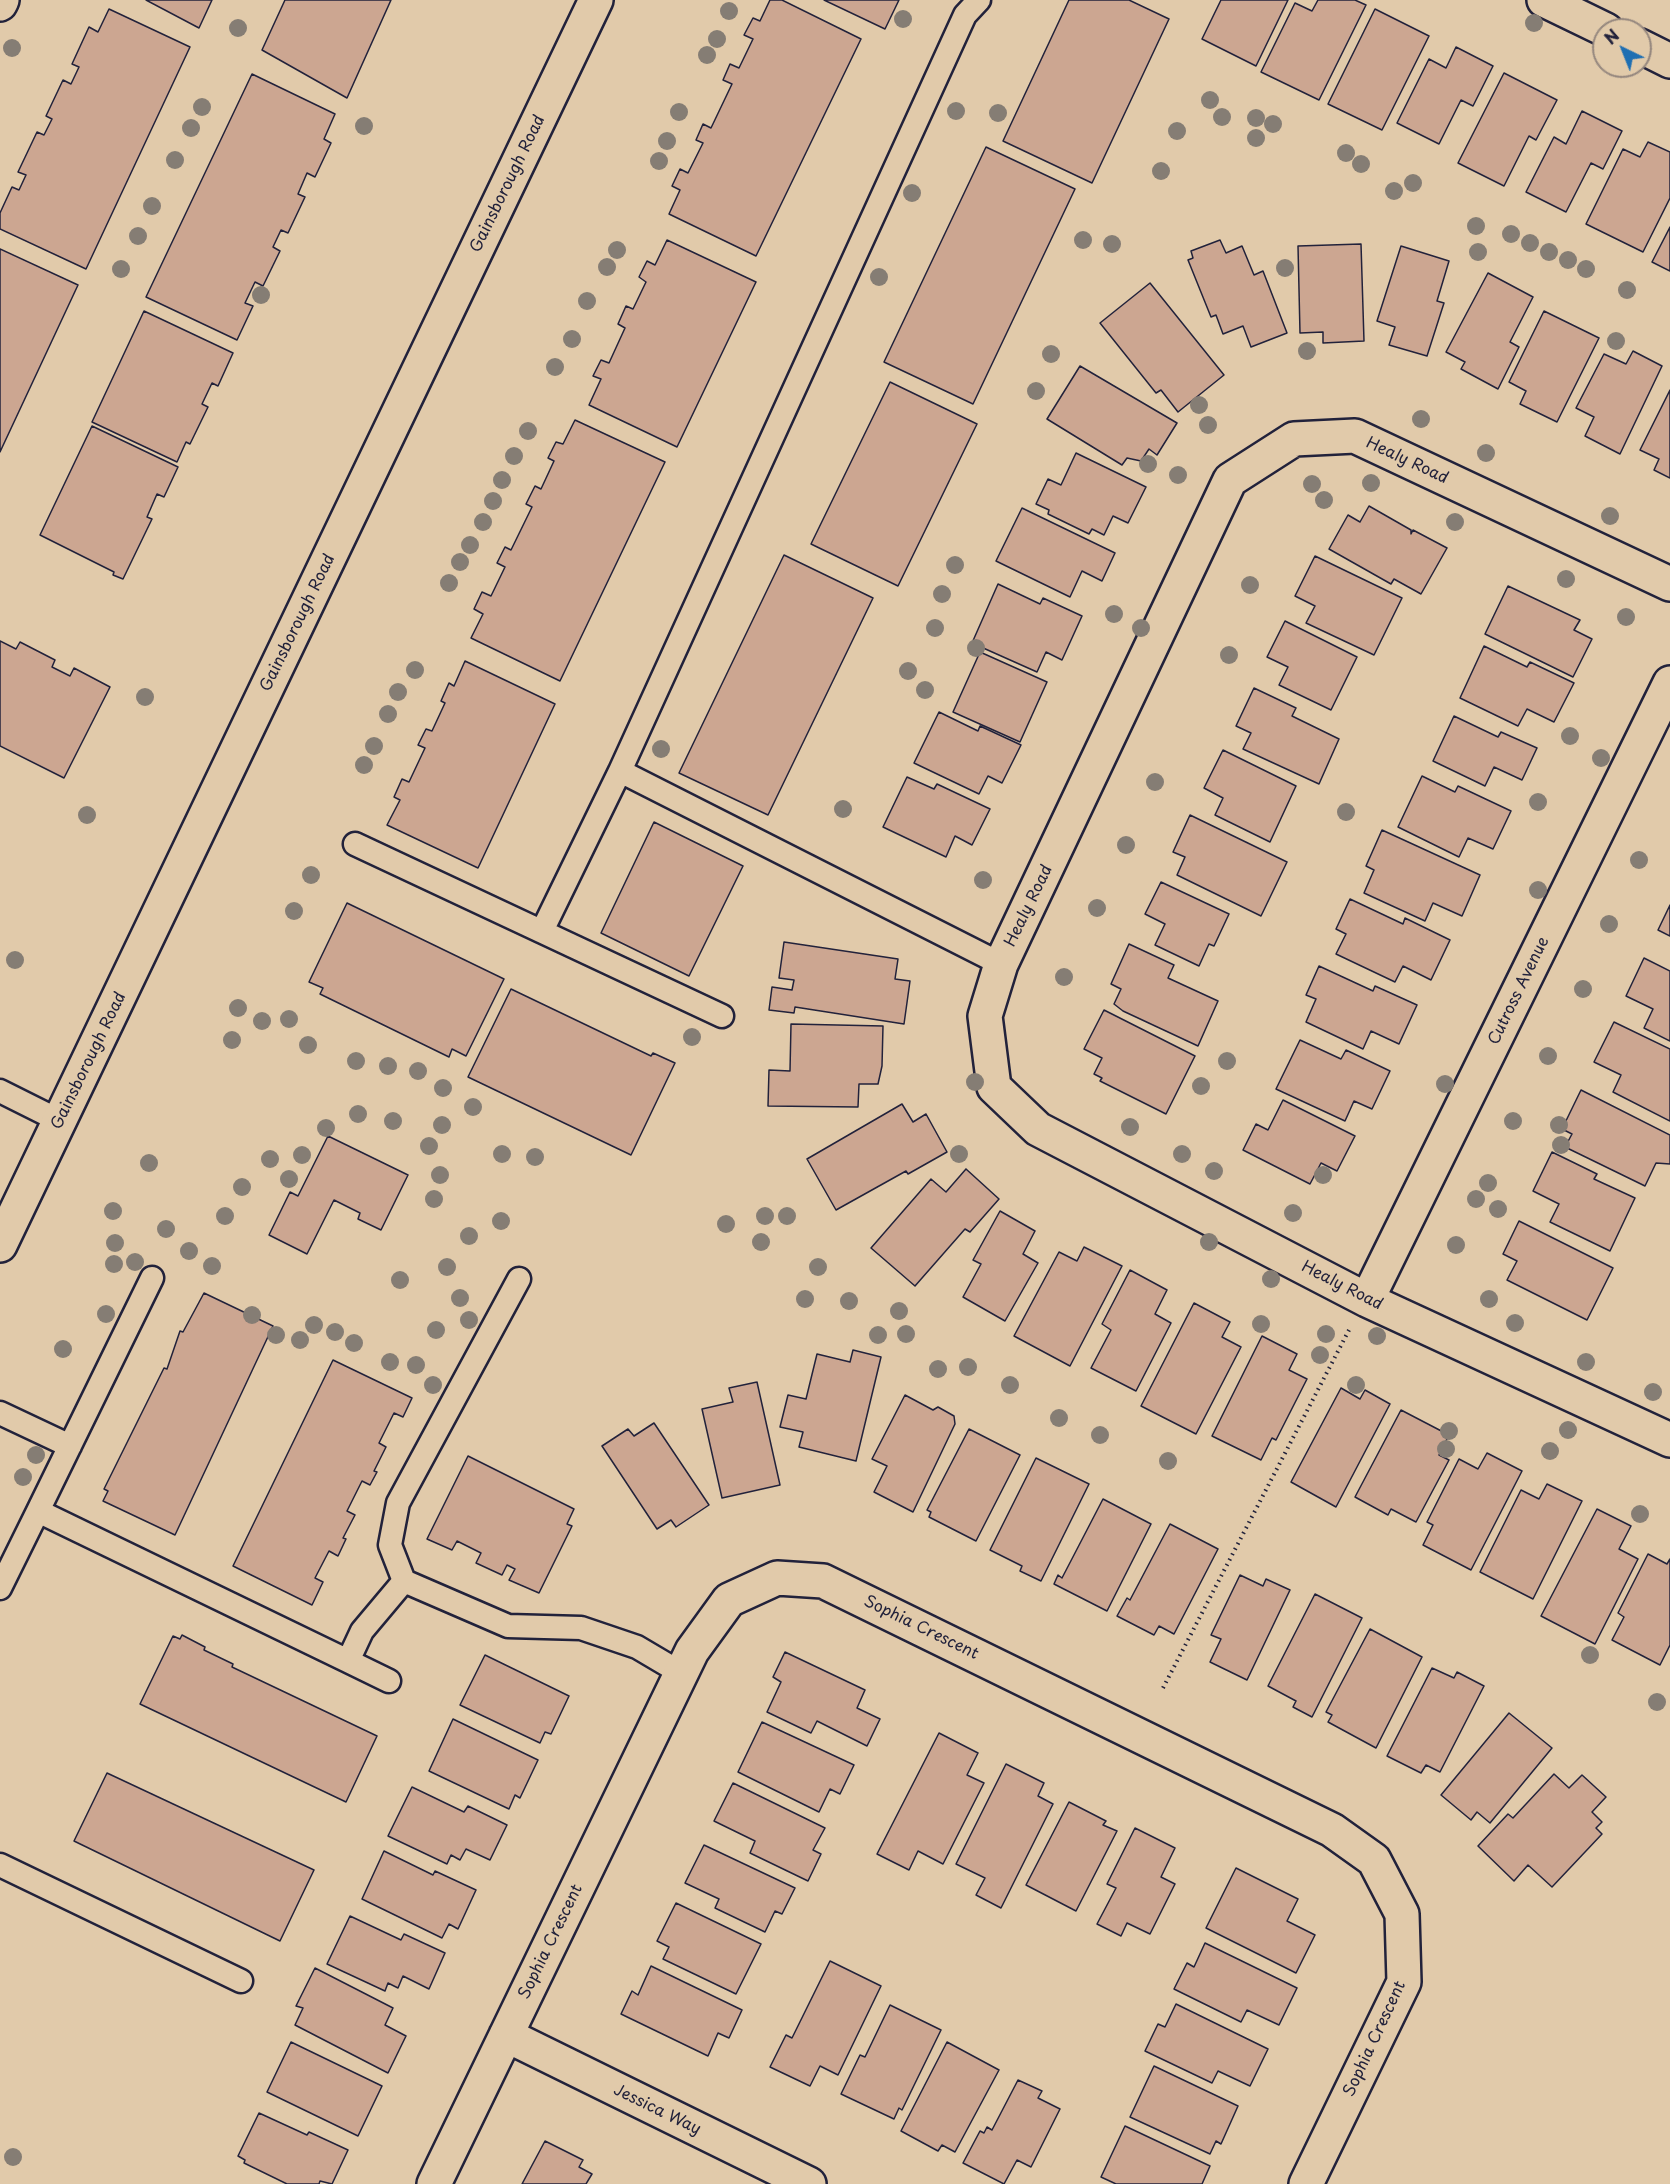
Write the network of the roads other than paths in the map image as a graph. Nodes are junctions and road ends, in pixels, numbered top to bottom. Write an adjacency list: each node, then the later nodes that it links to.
1 (2, 0): 5 (street)
2 (596, 0): 17 (street, Gainsborough Road)
3 (979, 0): 11 (lane)
4 (1544, 0): 6 (street)
5 (0, 4)
6 (1592, 23)
7 (1652, 52): 8 (street)
8 (1670, 61)
9 (1670, 584): 14 (street, Healy Road)
10 (1670, 683): 21 (street, Cutross Avenue)
11 (620, 771): 13 (lane); 14 (lane)
12 (355, 844): 13 (lane)
13 (542, 931): 15 (lane)
14 (1001, 963): 21 (street, Healy Road)
15 (722, 1016)
16 (0, 1091): 17 (lane)
17 (60, 1121): 18 (street, Gainsborough Road)
18 (0, 1245)
19 (152, 1278): 24 (lane)
20 (519, 1279): 26 (lane)
21 (1367, 1300): 23 (street, Healy Road)
22 (0, 1413): 24 (lane)
23 (1670, 1440)
24 (70, 1446): 25 (lane)
25 (38, 1511): 27 (lane); 28 (lane)
26 (404, 1581): 28 (lane); 29 (lane)
27 (0, 1588)
28 (348, 1661): 30 (lane)
29 (681, 1673): 33 (street, Sophia Crescent); 36 (street, Sophia Crescent)
30 (389, 1681)
31 (0, 1865): 32 (lane)
32 (241, 1982)
33 (506, 2036): 34 (street, Sophia Crescent); 35 (street, Jessica Way)
34 (434, 2184)
35 (809, 2184)
36 (1306, 2184)

